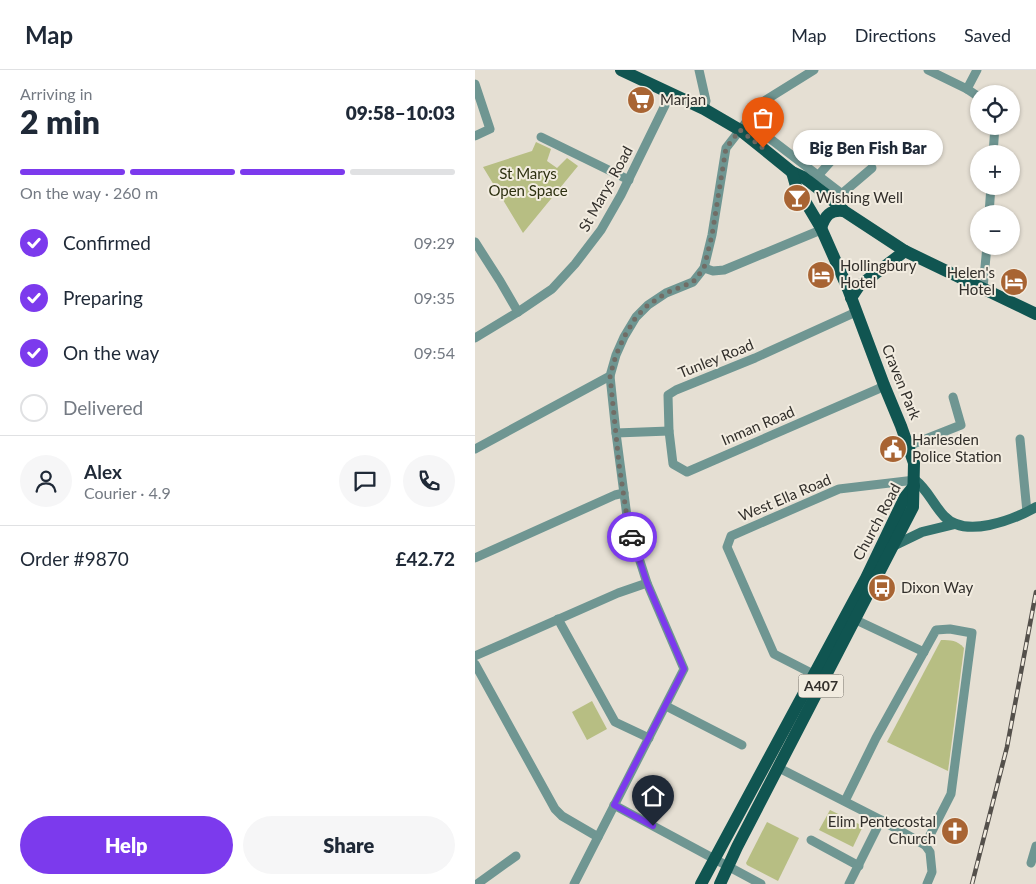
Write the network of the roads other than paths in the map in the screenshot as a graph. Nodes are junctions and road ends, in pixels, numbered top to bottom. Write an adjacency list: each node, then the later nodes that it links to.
1 (621, 70): 9 (main road)
2 (699, 70): 10 (street)
3 (814, 70): 11 (street)
4 (928, 70): 7 (street)
5 (977, 70): 7 (street)
6 (475, 84): 12 (street)
7 (967, 89): 8 (street)
8 (970, 91)
9 (671, 93): 10 (main road); 18 (street, St Marys Road)
10 (704, 109): 11 (main road)
11 (743, 125): 16 (main road); 17 (street); 27 (street)
12 (475, 136)
13 (541, 137): 18 (street)
14 (850, 140): 17 (street)
15 (872, 168): 19 (street)
16 (792, 172): 17 (main road); 21 (main road, Craven Park)
17 (814, 179): 19 (main road)
18 (629, 180): 32 (street, St Marys Road)
19 (838, 197): 20 (main road)
20 (844, 211): 21 (main road); 23 (main road)
21 (821, 228): 27 (street); 28 (main road, Craven Park)
22 (475, 242): 32 (street)
23 (889, 242): 24 (main road); 26 (main road)
24 (905, 251): 26 (main road); 30 (main road)
25 (986, 255): 30 (street)
26 (890, 263): 29 (main road)
27 (704, 268): 36 (street)
28 (844, 283): 29 (main road); 31 (main road, Craven Park / A407)
29 (859, 286): 31 (main road)
30 (983, 288): 34 (main road)
31 (851, 298): 33 (main road, Craven Park / A407)
32 (518, 312): 35 (street, St Marys Road)
33 (856, 312): 37 (main road, Craven Park / A407); 39 (street, Tunley Road)
34 (1036, 314)
35 (475, 338)
36 (610, 376): 40 (street); 43 (street)
37 (883, 385): 39 (street, Inman Road); 42 (main road, Craven Park / A407)
38 (953, 397): 42 (street)
39 (669, 431): 40 (street)
40 (615, 433): 45 (street)
41 (1020, 440): 46 (street)
42 (908, 446): 44 (main road, Craven Park / A407)
43 (475, 449)
44 (914, 483): 47 (street); 48 (main road, Church Road / A407); 56 (main road, Church Road / A407); 56 (street, West Ella Road)
45 (623, 493): 49 (street); 50 (street)
46 (1031, 510): 47 (street)
47 (955, 524): 48 (street)
48 (895, 545): 52 (main road, Church Road / A407)
49 (475, 558)
50 (647, 583): 51 (street); 57 (street)
51 (559, 619): 54 (street); 58 (street)
52 (856, 620): 53 (street); 56 (main road, Church Road / A407)
53 (924, 652): 61 (street); 66 (street)
54 (475, 656)
55 (475, 664): 64 (street)
56 (819, 677): 60 (main road, Church Road / A407); 69 (main road, Church Road / A407)
57 (666, 706): 58 (street); 59 (street)
58 (649, 738): 62 (street)
59 (742, 745)
60 (779, 768): 61 (street); 72 (main road, Church Road / A407)
61 (845, 801): 63 (street)
62 (614, 805): 64 (street); 69 (street)
63 (881, 820): 66 (street); 71 (street)
64 (598, 837): 74 (street)
65 (811, 840): 71 (street)
66 (925, 845): 79 (street)
67 (1036, 846): 70 (street)
68 (516, 856): 73 (street)
69 (714, 859): 72 (street); 75 (main road, Church Road / A407)
70 (1034, 862)
71 (859, 866): 78 (street)
72 (728, 867): 76 (main road, Church Road / A407); 77 (street)
73 (477, 884)
74 (574, 884)
75 (701, 884)
76 (720, 884)
77 (761, 884)
78 (849, 884)
79 (927, 884)

